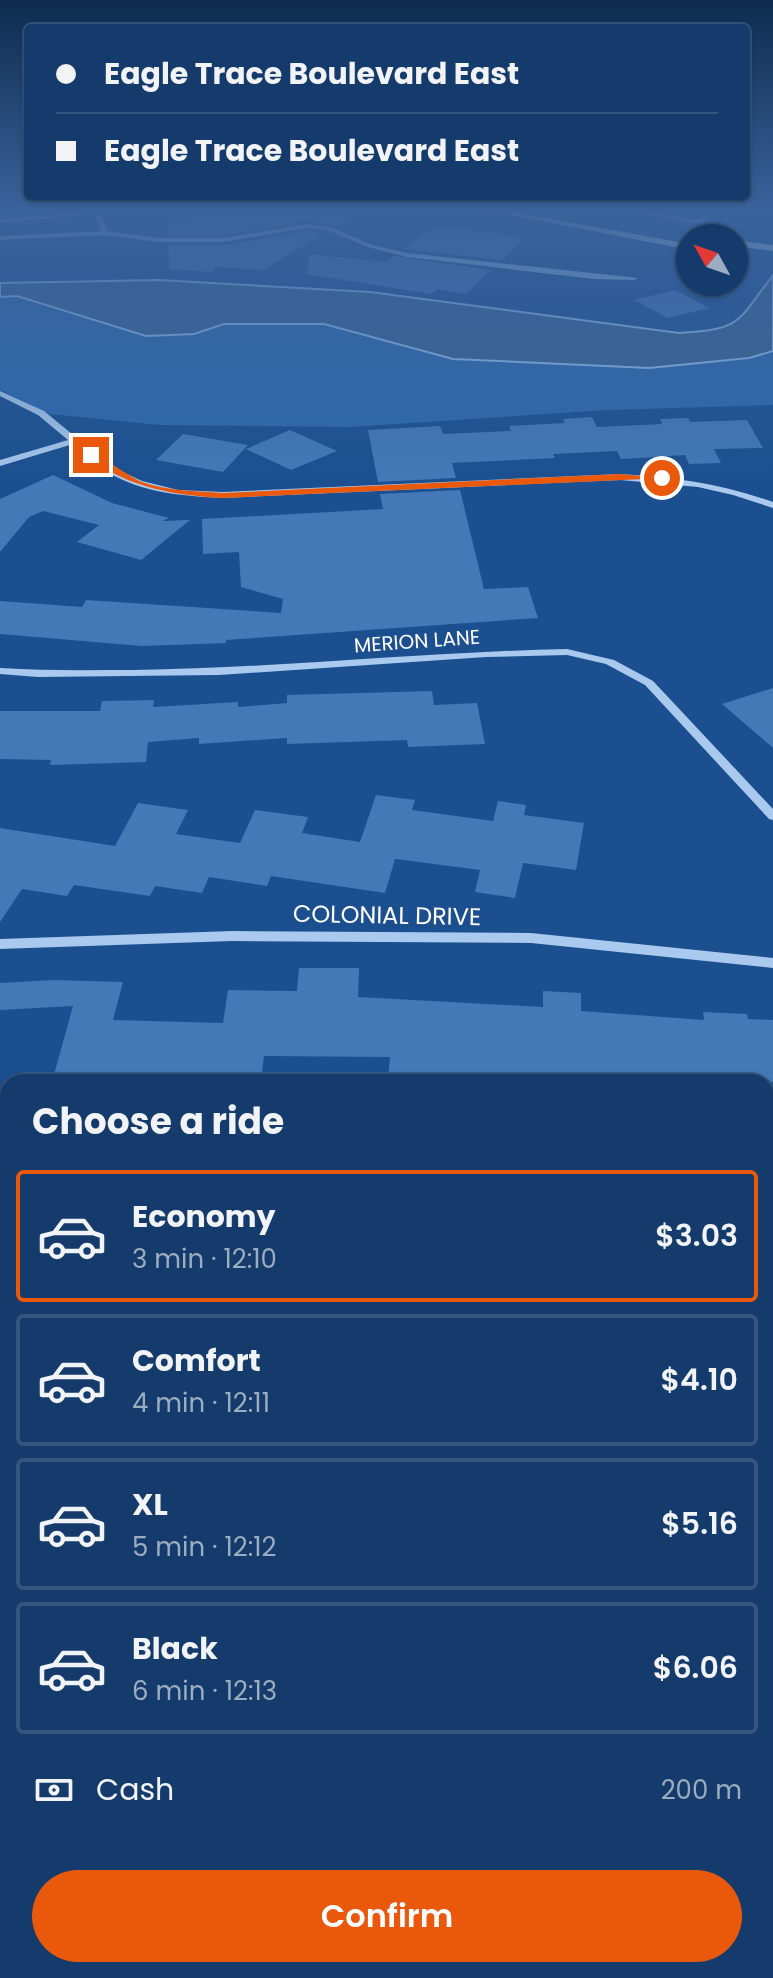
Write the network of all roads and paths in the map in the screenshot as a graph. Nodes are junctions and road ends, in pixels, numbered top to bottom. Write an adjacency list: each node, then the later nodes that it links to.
1 (0, 393): 2 (street)
2 (73, 441): 3 (street); 4 (street)
3 (0, 463)
4 (773, 505)
5 (0, 671): 6 (street, MERION LANE)
6 (773, 816)
7 (0, 944): 8 (street, COLONIAL DRIVE)
8 (773, 963)

